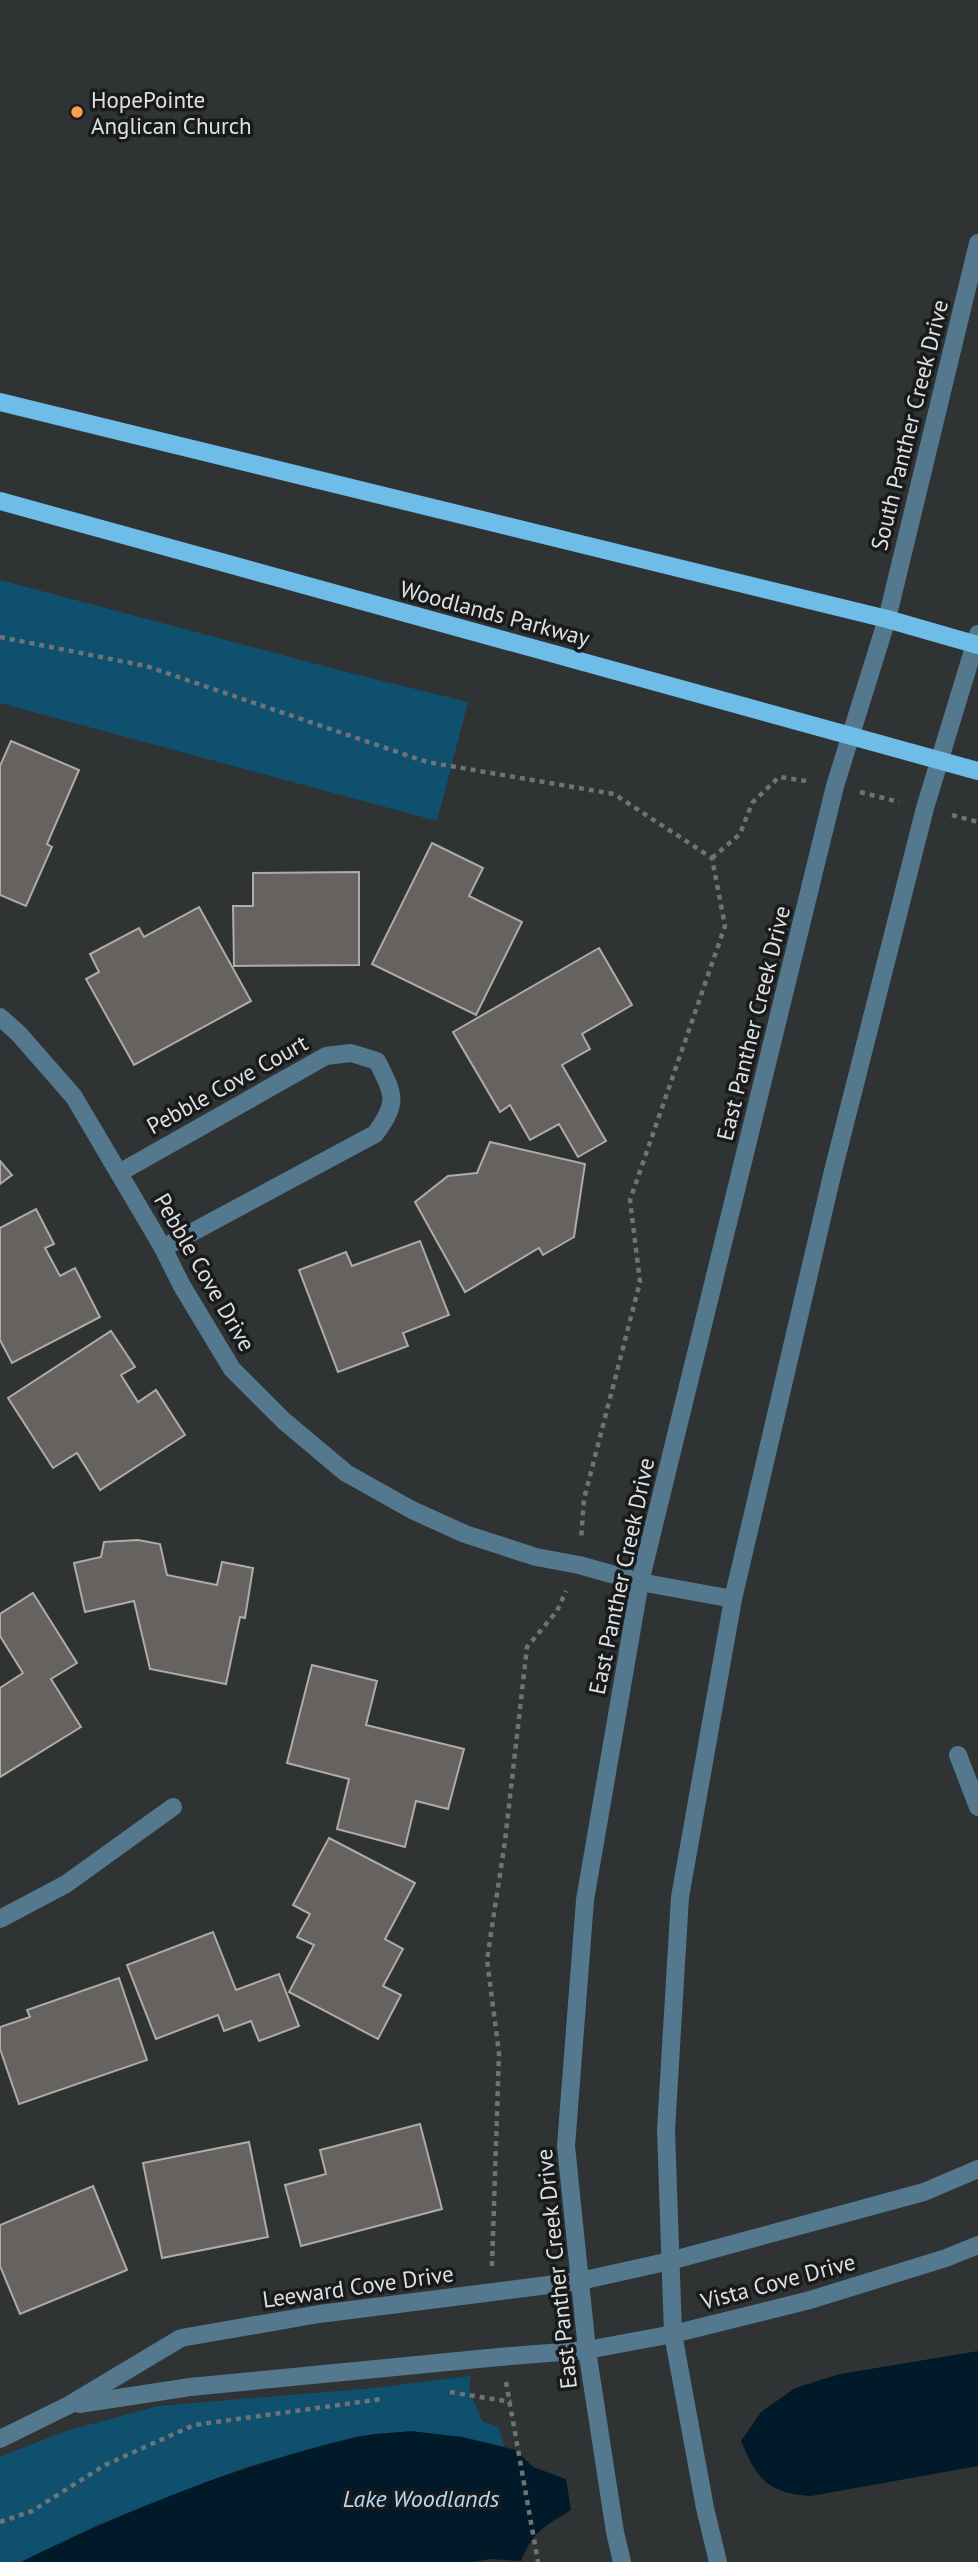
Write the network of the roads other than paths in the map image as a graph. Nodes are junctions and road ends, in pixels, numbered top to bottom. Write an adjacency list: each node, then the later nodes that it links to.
1 (978, 243): 4 (street, South Panther Creek Drive)
2 (0, 402): 4 (main road)
3 (0, 501): 6 (main road, Woodlands Parkway)
4 (887, 619): 5 (main road); 6 (street, East Panther Creek Drive)
5 (977, 641): 7 (street)
6 (850, 736): 7 (main road, Woodlands Parkway); 12 (street, East Panther Creek Drive)
7 (940, 761): 8 (main road, Woodlands Parkway); 13 (street)
8 (978, 771)
9 (0, 1017): 10 (street, Pebble Cove Drive)
10 (119, 1173): 11 (street, Pebble Cove Drive); 11 (street, Pebble Cove Court)
11 (163, 1248): 12 (street, Pebble Cove Drive)
12 (640, 1582): 13 (street, Pebble Cove Drive); 21 (street, East Panther Creek Drive)
13 (733, 1599): 20 (street)
14 (958, 1755): 16 (street)
15 (173, 1807): 17 (street)
16 (978, 1807)
17 (0, 1919)
18 (978, 2169): 20 (street, Vista Cove Drive)
19 (978, 2245): 22 (street, Vista Cove Drive)
20 (670, 2261): 21 (street, Leeward Cove Drive); 22 (street)
21 (580, 2281): 23 (street, East Panther Creek Drive); 24 (street, Leeward Cove Drive)
22 (673, 2334): 23 (street, Vista Cove Drive); 27 (street)
23 (587, 2350): 24 (street, Leeward Cove Drive); 26 (street, East Panther Creek Drive)
24 (69, 2405): 25 (street, Leeward Cove Drive)
25 (0, 2438)
26 (622, 2562)
27 (718, 2562)

